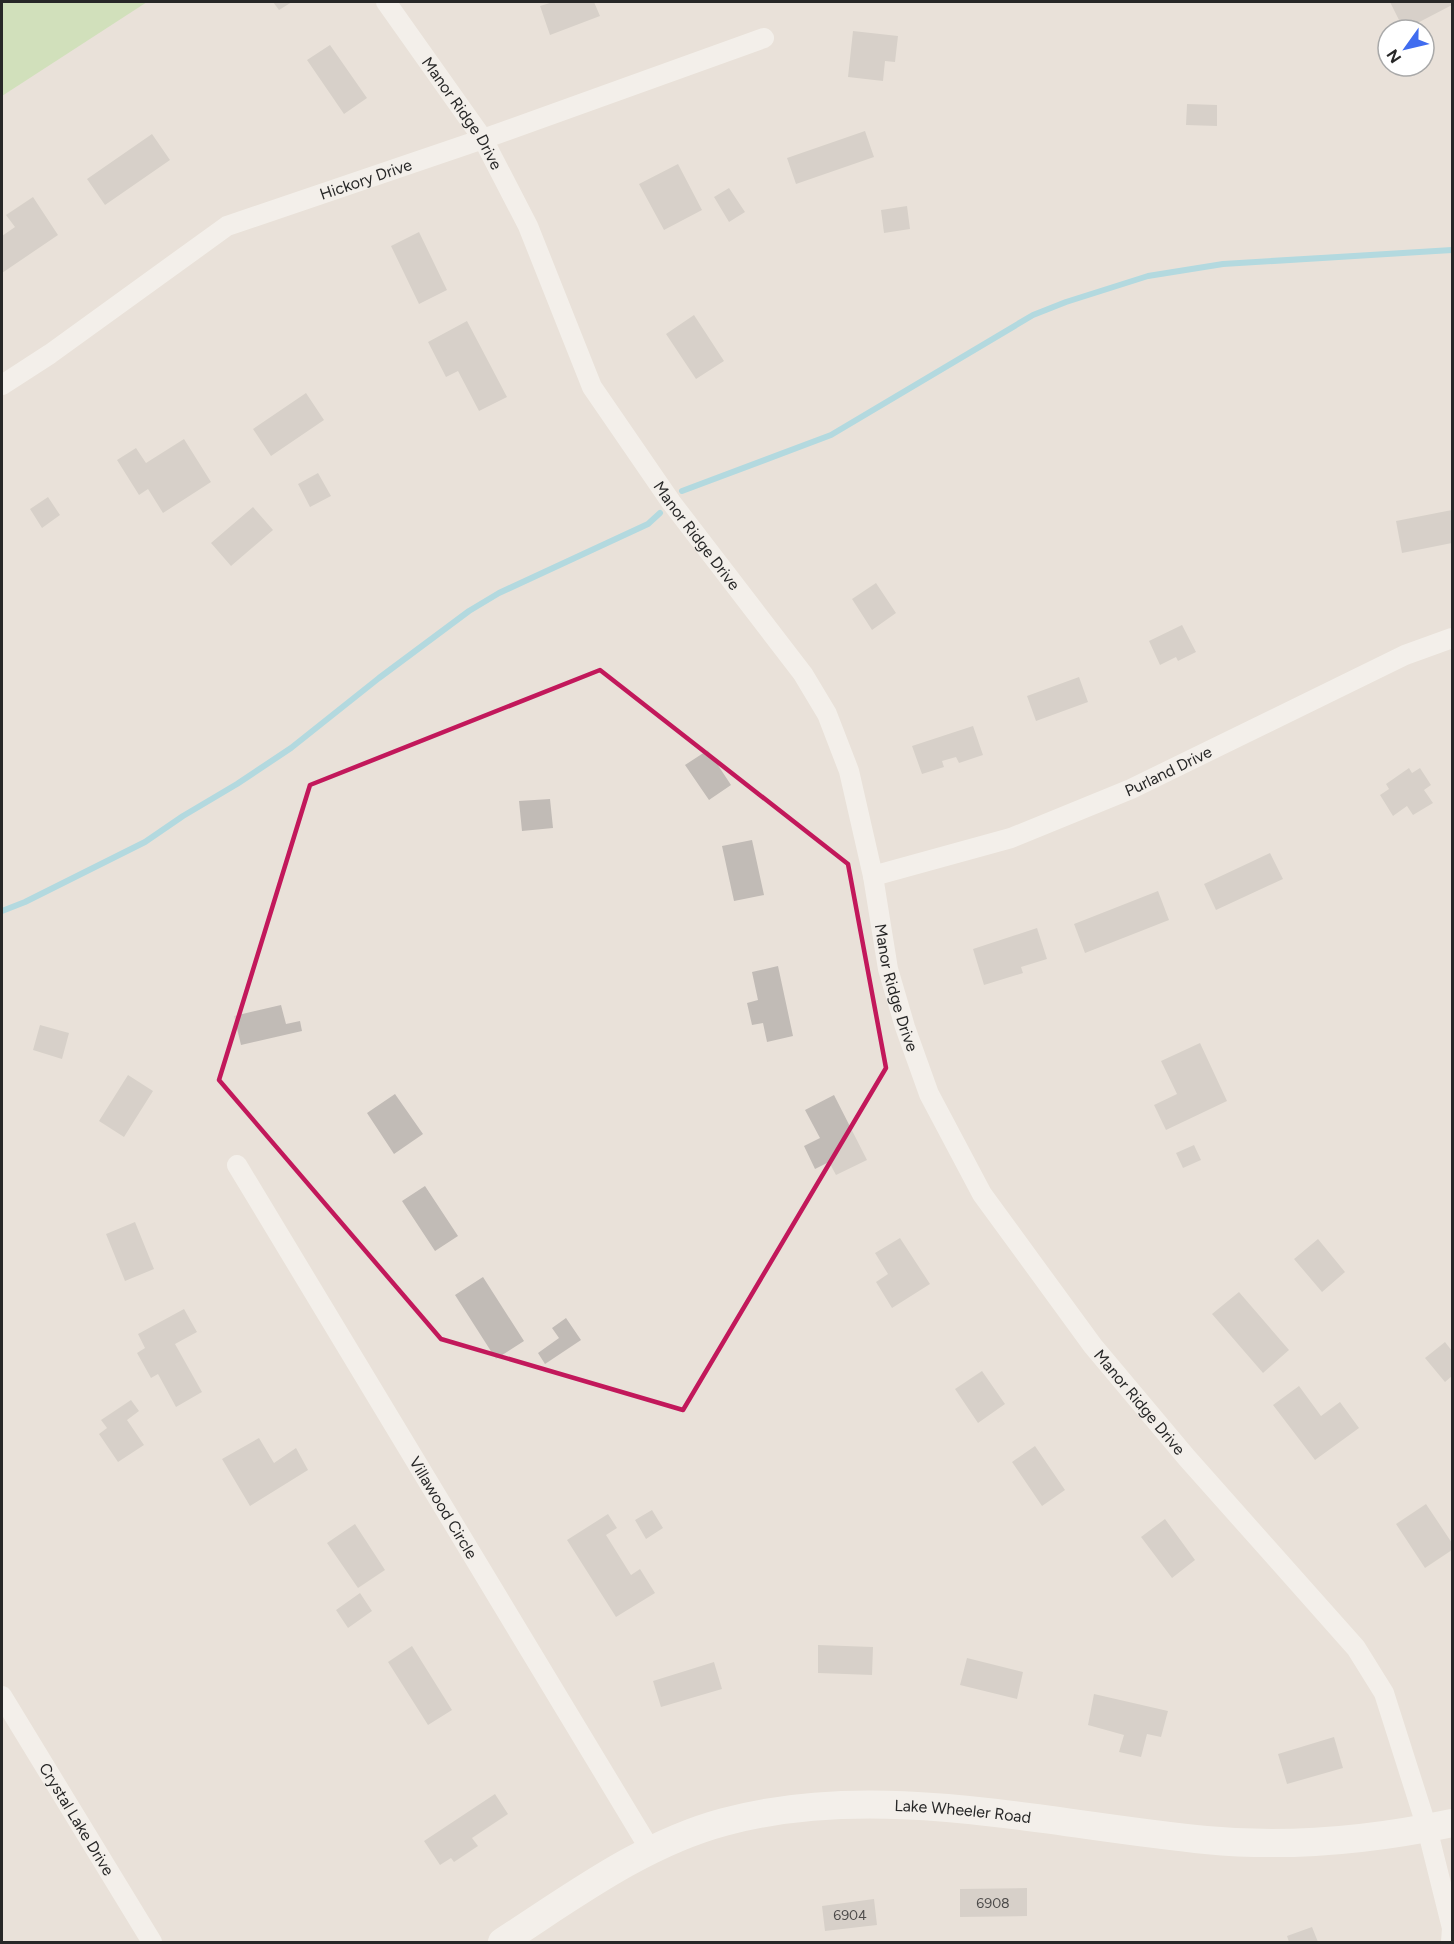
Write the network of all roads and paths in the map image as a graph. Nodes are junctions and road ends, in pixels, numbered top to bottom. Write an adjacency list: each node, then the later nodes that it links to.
1 (386, 2): 3 (street, Manor Ridge Drive)
2 (764, 39): 3 (street, Hickory Drive)
3 (483, 139): 4 (street, Hickory Drive); 6 (street, Manor Ridge Drive)
4 (2, 385)
5 (1452, 638): 6 (street, Purland Drive)
6 (873, 876): 9 (street, Manor Ridge Drive)
7 (237, 1165): 10 (street, Villawood Circle)
8 (2, 1696): 11 (street, Crystal Lake Drive)
9 (1440, 1825): 10 (street, Lake Wheeler Road); 13 (street, Manor Ridge Drive)
10 (651, 1851): 12 (street, Lake Wheeler Road)
11 (152, 1942)
12 (502, 1942)
13 (1451, 1942)

